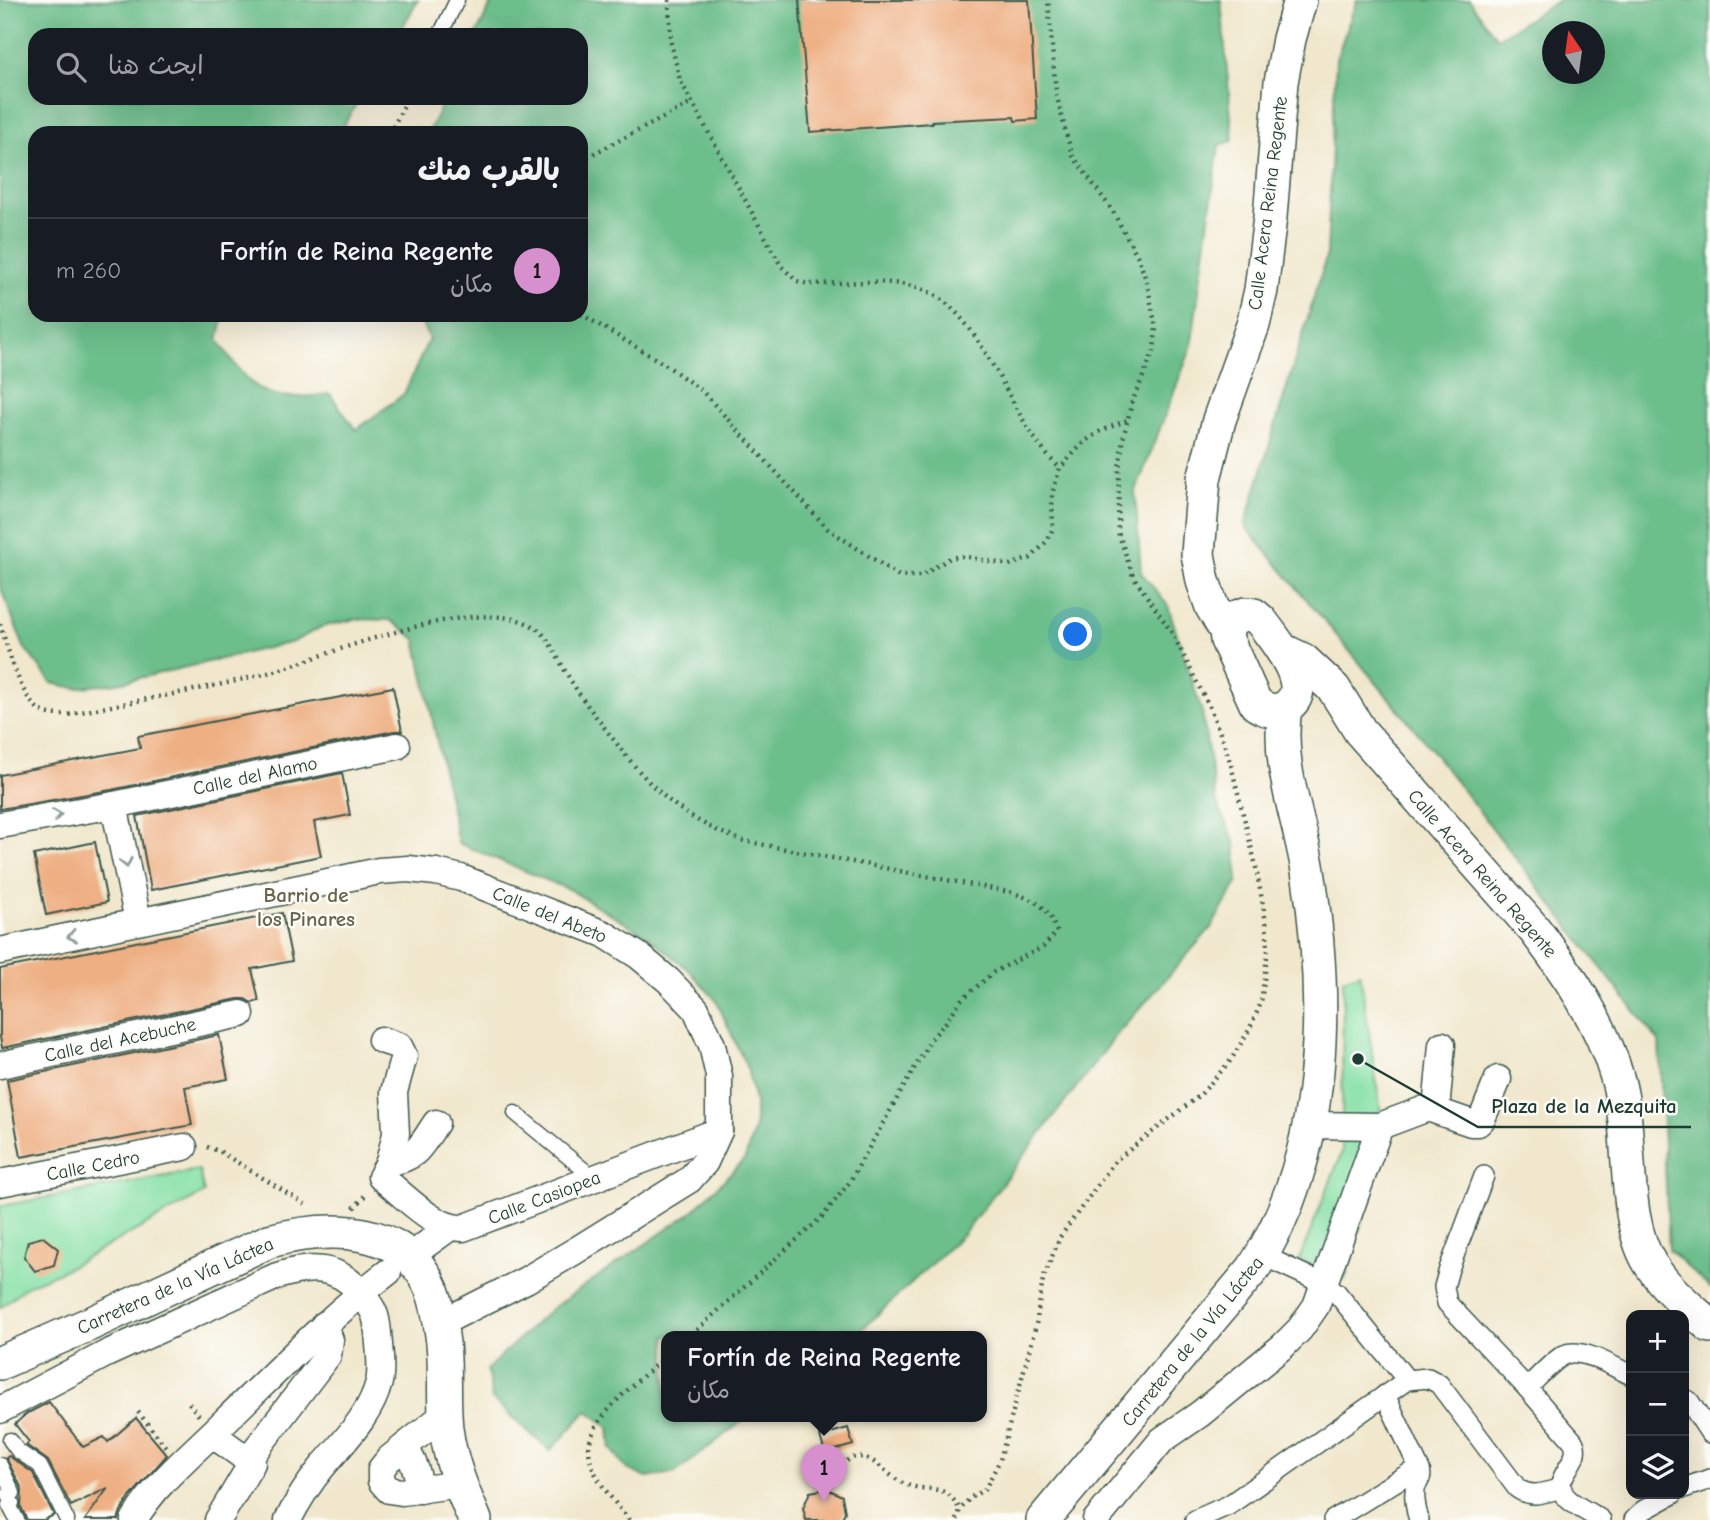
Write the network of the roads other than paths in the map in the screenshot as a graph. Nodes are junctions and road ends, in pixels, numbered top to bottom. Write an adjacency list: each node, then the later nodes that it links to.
1 (457, 0): 3 (lane)
2 (1300, 0): 4 (street, Calle Acera Reina Regente)
3 (443, 28)
4 (1240, 623): 5 (street); 6 (street)
5 (1282, 650): 6 (street); 7 (street, Calle Acera Reina Regente)
6 (1278, 704): 7 (street, Calle Acera Reina Regente); 21 (street, Carretera de la Vía Láctea)
7 (1360, 731): 38 (street, Calle Acera Reina Regente)
8 (397, 746): 9 (street, Calle del Alamo)
9 (114, 805): 10 (street, Calle del Alamo, one-way to 9); 11 (street, one-way to 11)
10 (0, 825)
11 (138, 921): 12 (street, Calle del Abeto, one-way to 12); 23 (street, Calle del Abeto)
12 (0, 951)
13 (241, 1014): 16 (street, Calle del Acebuche)
14 (381, 1040): 25 (street)
15 (1441, 1045): 18 (street)
16 (0, 1065)
17 (1498, 1079): 18 (street)
18 (1436, 1110): 22 (street)
19 (515, 1113): 28 (lane)
20 (436, 1123): 25 (street)
21 (1310, 1125): 22 (street); 31 (street, Carretera de la Vía Láctea)
22 (1380, 1126): 33 (street)
23 (719, 1131): 28 (street, Calle Casiopea); 36 (street, Calle del Abeto)
24 (184, 1146): 27 (street, Calle Cedro)
25 (385, 1169): 29 (street)
26 (1484, 1176): 43 (street)
27 (1, 1178)
28 (594, 1178): 29 (street, Calle Casiopea)
29 (449, 1228): 30 (street)
30 (424, 1246)
31 (1262, 1255): 33 (street); 67 (street, Carretera de la Vía Láctea)
32 (388, 1272): 34 (street)
33 (1326, 1285): 42 (street); 68 (street)
34 (356, 1287): 37 (street); 39 (street); 65 (street)
35 (92, 1323): 36 (street, Carretera de la Vía Láctea); 39 (street); 40 (street, Carretera de la Vía Láctea)
36 (439, 1324): 47 (street, Carretera de la Vía Láctea)
37 (324, 1325): 49 (street); 52 (street)
38 (1710, 1326)
39 (106, 1354): 46 (street)
40 (0, 1363)
41 (1627, 1373): 43 (street)
42 (1407, 1380): 44 (street); 58 (street)
43 (1527, 1388): 58 (street)
44 (1385, 1395): 54 (street); 69 (street)
45 (1689, 1401): 48 (street)
46 (0, 1409)
47 (445, 1413): 51 (street); 56 (street, Carretera de la Vía Láctea)
48 (1710, 1433)
49 (212, 1434): 52 (street); 63 (street)
50 (10, 1440): 62 (lane)
51 (404, 1447): 59 (street); 59 (street)
52 (248, 1460): 64 (street)
53 (0, 1465): 61 (lane)
54 (1420, 1470): 70 (street); 71 (street)
55 (1710, 1479): 57 (street)
56 (460, 1484): 59 (street); 66 (street, Carretera de la Vía Láctea)
57 (1689, 1486)
58 (1562, 1488): 72 (street)
59 (420, 1490)
60 (1664, 1499): 73 (street)
61 (17, 1520)
62 (67, 1520)
63 (134, 1520)
64 (218, 1520)
65 (288, 1520)
66 (475, 1520)
67 (1044, 1520)
68 (1096, 1520)
69 (1195, 1520)
70 (1333, 1520)
71 (1419, 1520)
72 (1601, 1520)
73 (1634, 1520)

